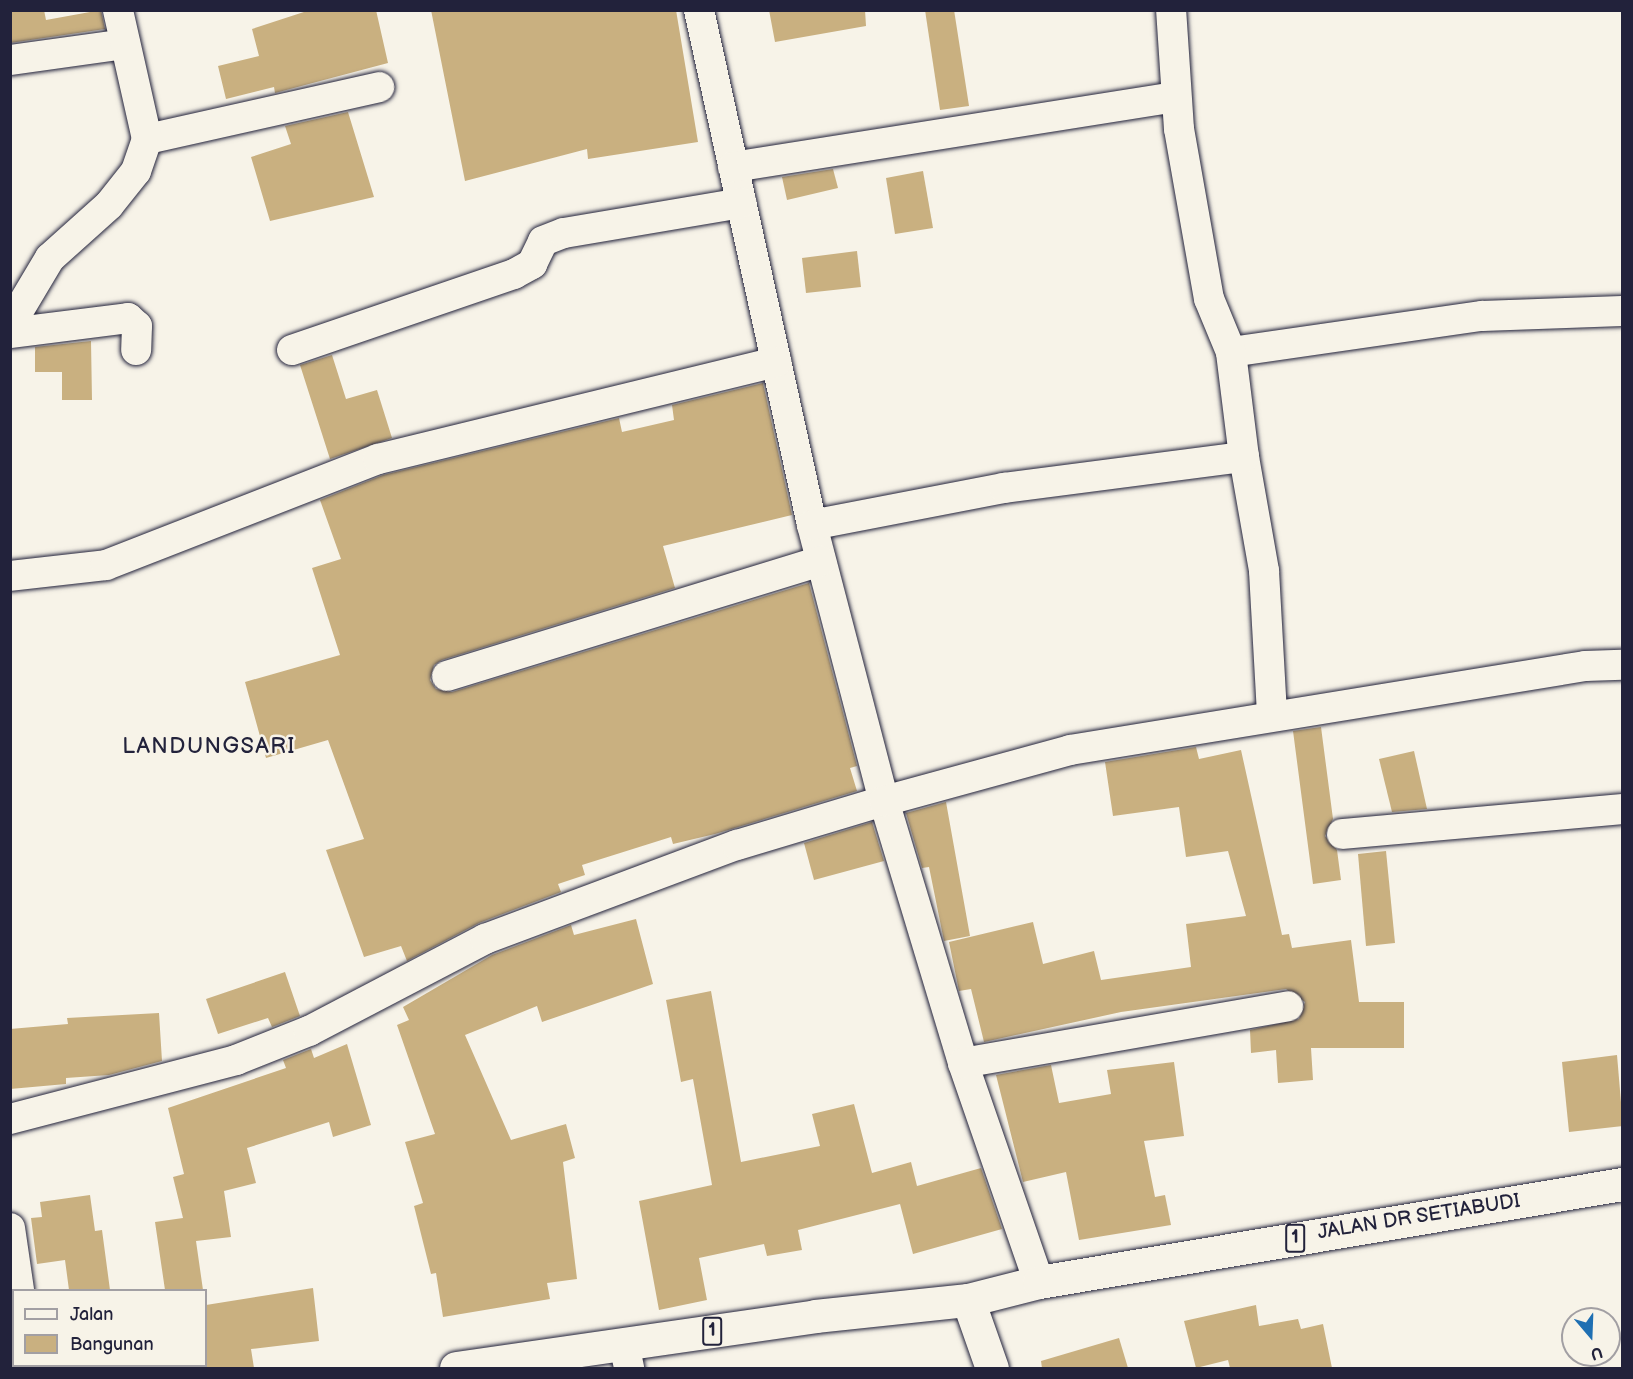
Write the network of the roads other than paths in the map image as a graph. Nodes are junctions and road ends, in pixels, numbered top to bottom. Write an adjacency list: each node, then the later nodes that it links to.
1 (118, 10): 4 (street)
2 (699, 10): 9 (street)
3 (1171, 10): 7 (street)
4 (125, 44): 5 (street); 8 (street)
5 (10, 60)
6 (379, 87): 8 (street)
7 (1175, 97): 9 (street); 16 (street)
8 (147, 138): 12 (street)
9 (733, 167): 10 (street)
10 (741, 203): 15 (street); 17 (street)
11 (1623, 311): 16 (street)
12 (10, 325)
13 (10, 333): 14 (street)
14 (136, 350)
15 (292, 350)
16 (1232, 352): 18 (street)
17 (776, 362): 19 (street); 21 (street)
18 (1244, 457): 19 (street); 24 (street)
19 (812, 525): 20 (street)
20 (821, 561): 23 (street); 25 (street)
21 (10, 576)
22 (1623, 665): 24 (street)
23 (447, 676)
24 (1272, 716): 25 (street)
25 (884, 801): 29 (street); 30 (street)
26 (1623, 809): 27 (street)
27 (1342, 834)
28 (1288, 1006): 29 (street)
29 (963, 1063): 33 (street)
30 (10, 1119)
31 (1623, 1184): 33 (main road, JALAN DR SETIABUDI / 1)
32 (10, 1228): 34 (street)
33 (1039, 1282): 35 (main road, JALAN DR SETIABUDI / 1)
34 (19, 1289)
35 (968, 1300): 36 (main road, 1); 38 (main road)
36 (626, 1356): 37 (main road, 1)
37 (456, 1368)
38 (992, 1368)

